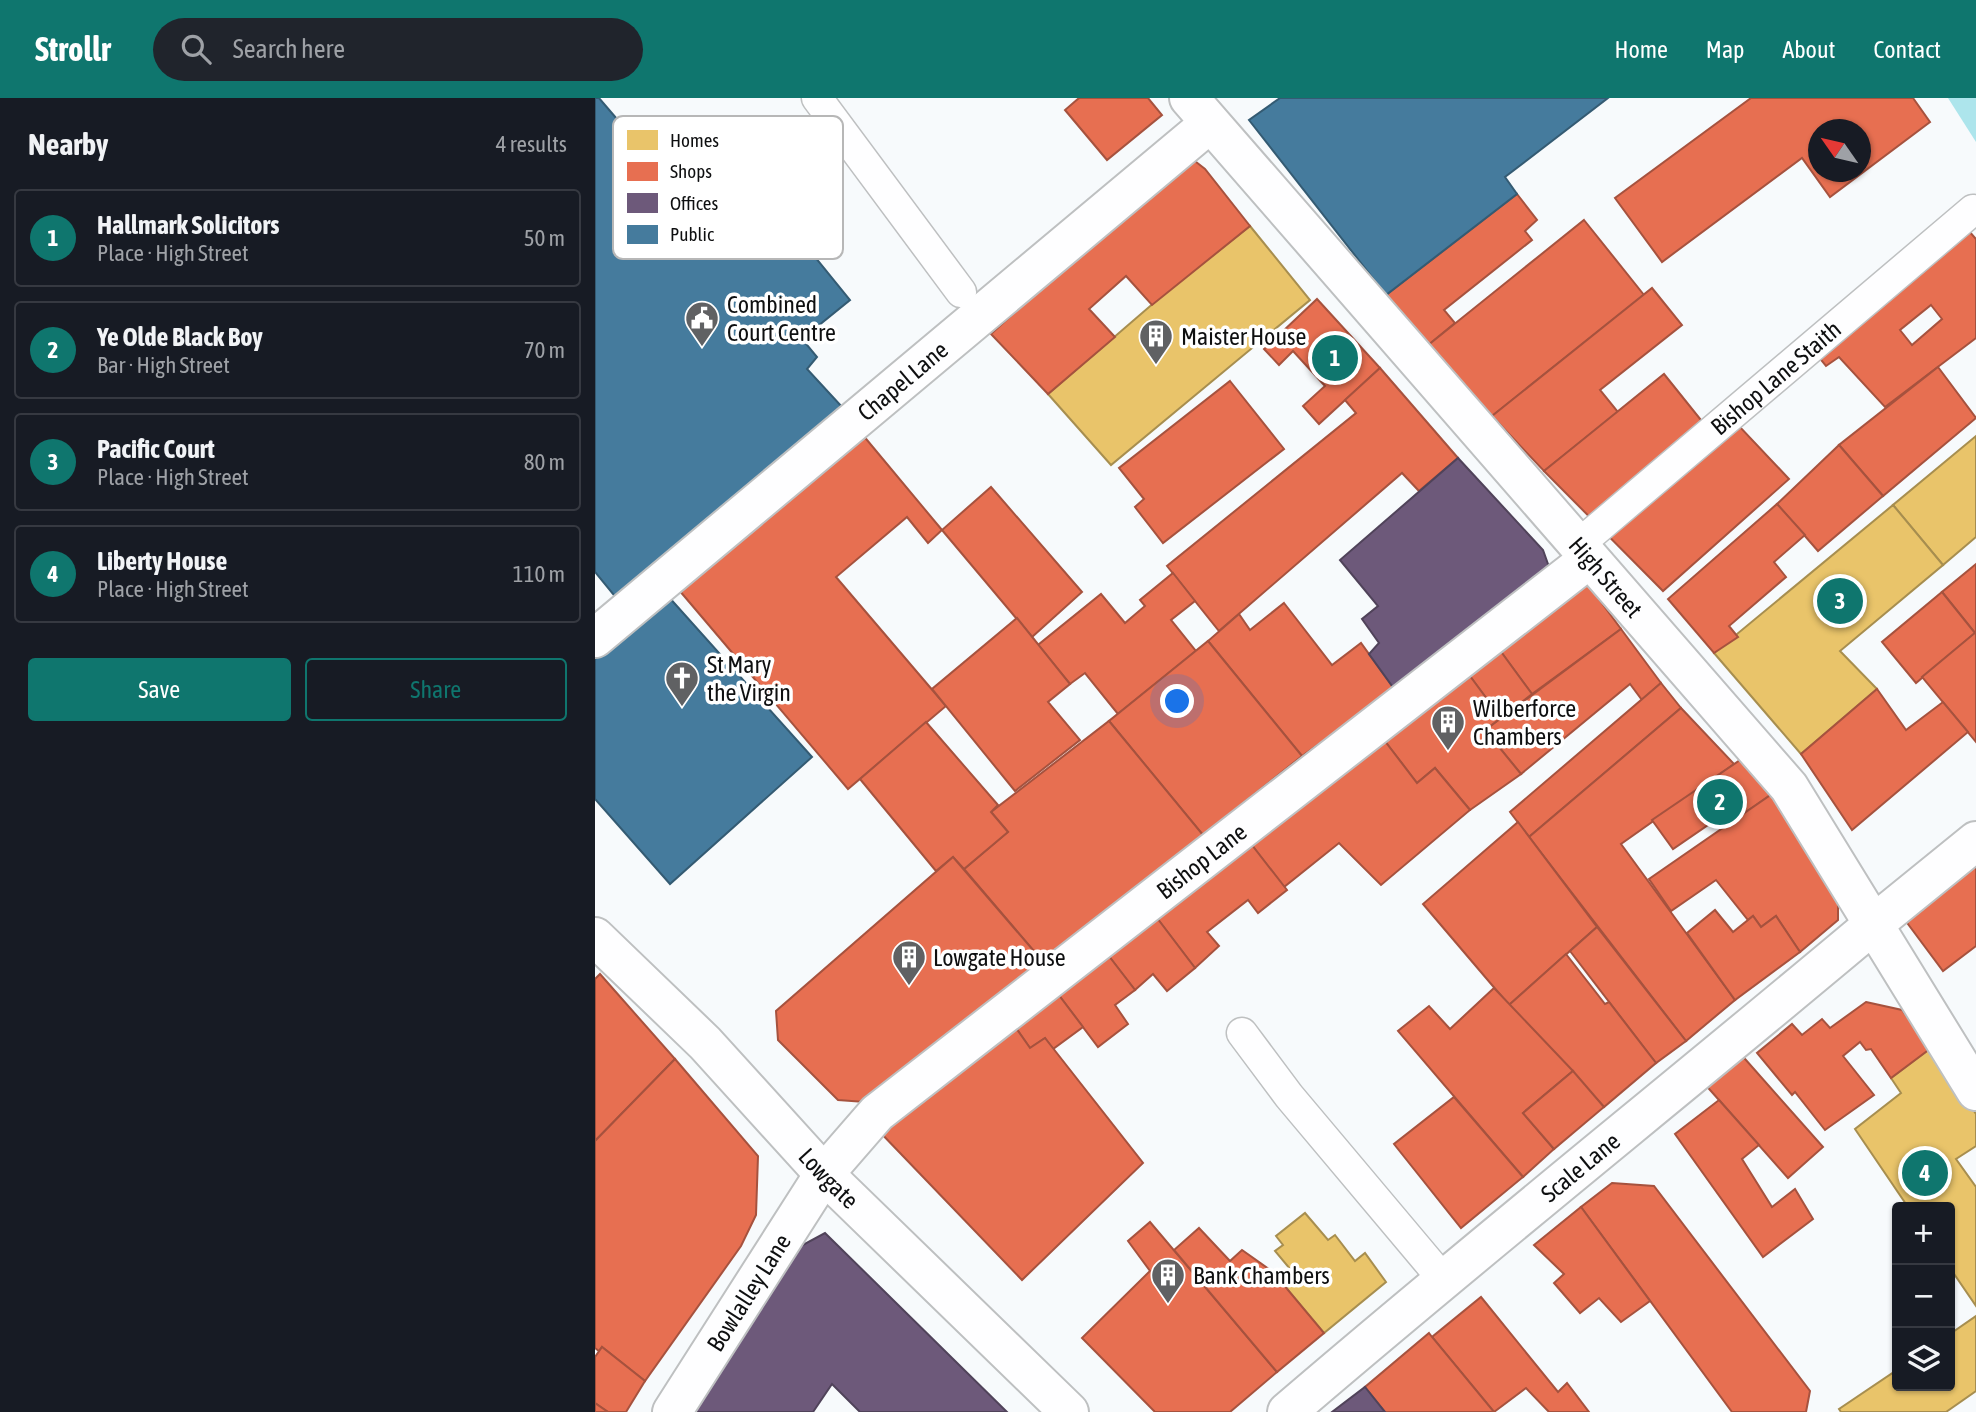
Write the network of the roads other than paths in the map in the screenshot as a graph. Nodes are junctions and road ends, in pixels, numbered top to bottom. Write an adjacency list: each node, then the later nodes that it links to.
1 (817, 98): 3 (lane)
2 (1199, 111): 7 (street, High Street); 8 (street, Chapel Lane)
3 (830, 116)
4 (843, 133): 6 (lane)
5 (1973, 210): 7 (lane, Bishop Lane Staith)
6 (961, 292)
7 (1584, 552): 10 (street, High Street); 14 (street, Bishop Lane)
8 (595, 638)
9 (1976, 841): 10 (street, Scale Lane)
10 (1875, 923): 13 (street, High Street); 15 (street, Scale Lane)
11 (595, 937): 14 (street, Lowgate)
12 (1242, 1033): 15 (lane)
13 (1976, 1091)
14 (824, 1174): 16 (street, Bowlalley Lane); 17 (street, Lowgate)
15 (1442, 1278): 18 (street, Scale Lane)
16 (672, 1412)
17 (1069, 1412)
18 (1287, 1412)

